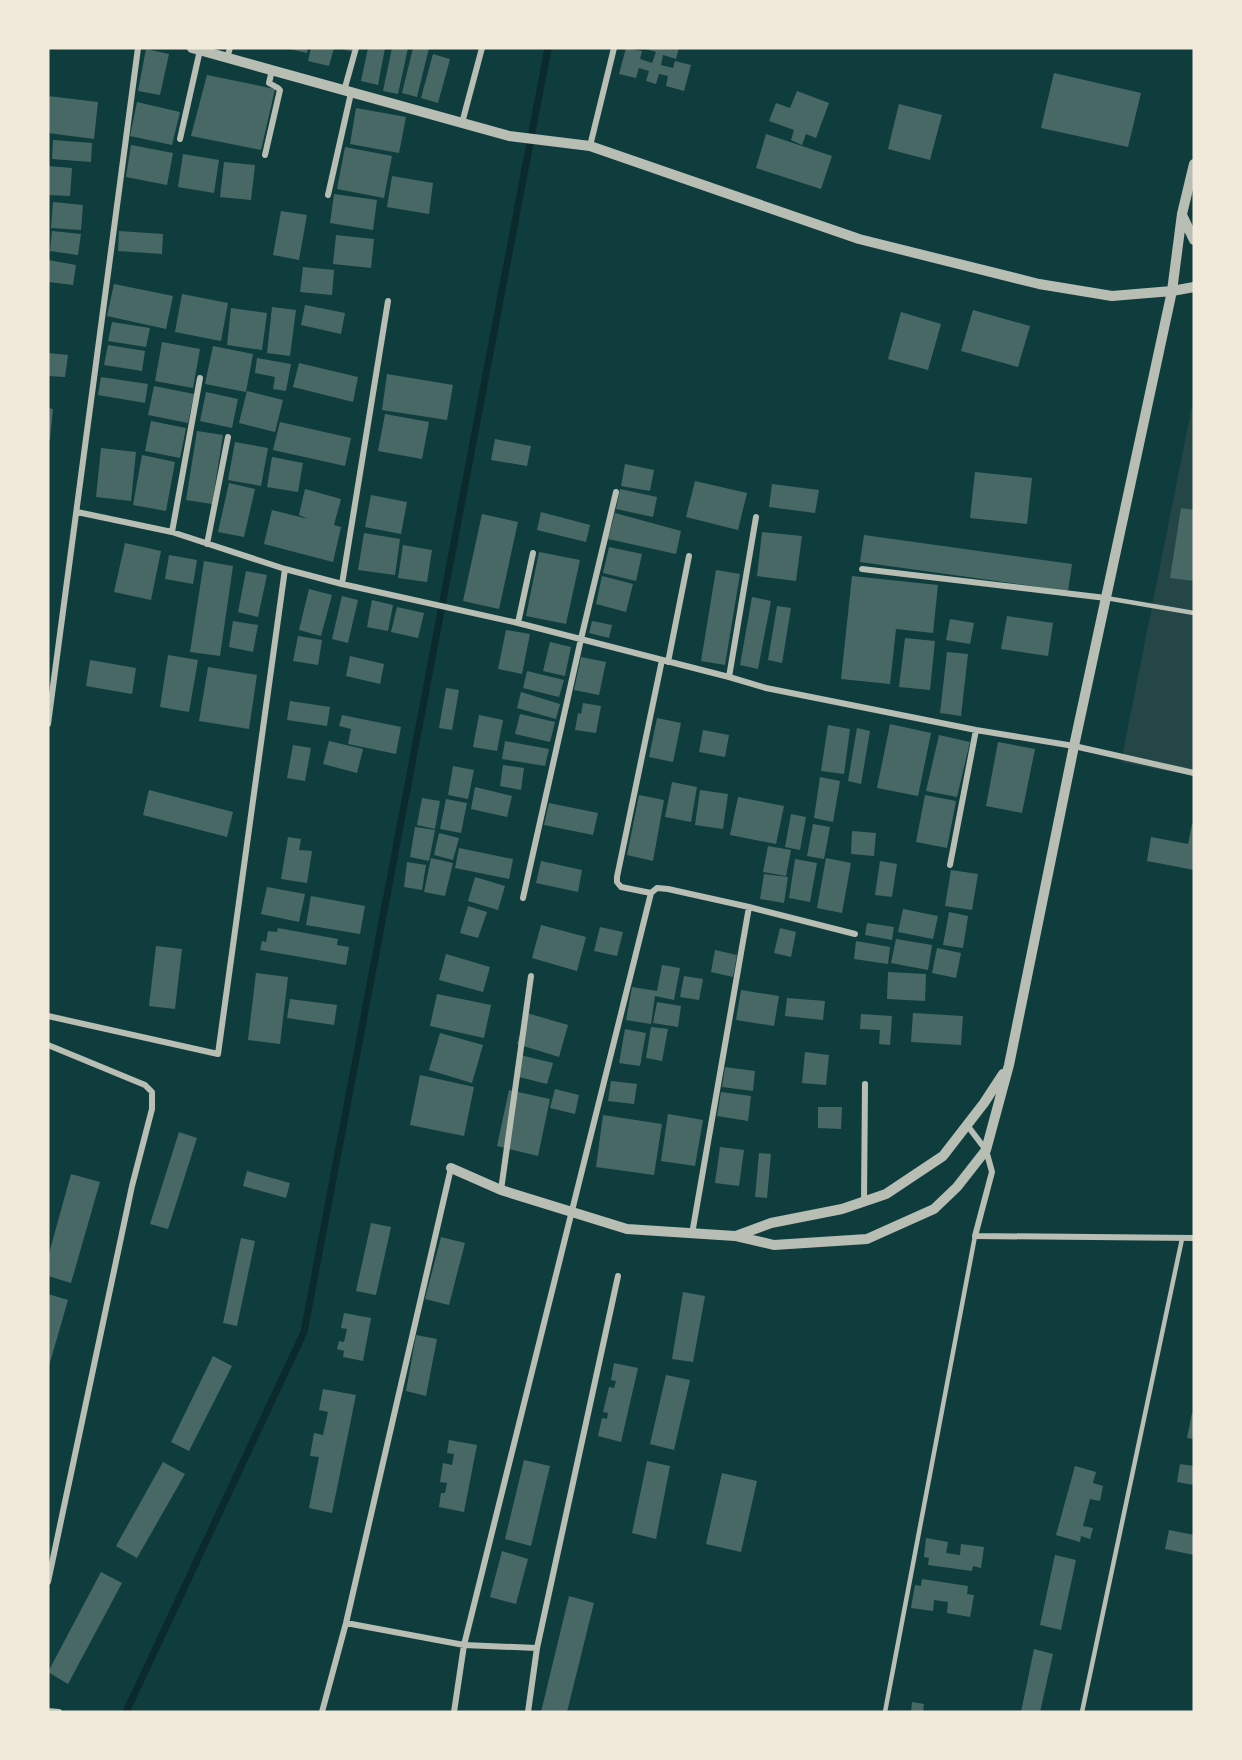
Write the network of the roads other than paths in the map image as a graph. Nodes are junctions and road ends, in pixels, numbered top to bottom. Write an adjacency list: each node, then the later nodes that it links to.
1 (138, 48): 23 (street)
2 (356, 48): 8 (street)
3 (482, 48): 9 (street)
4 (614, 48): 11 (street)
5 (196, 49): 6 (street); 10 (street)
6 (228, 53): 7 (street)
7 (272, 70): 8 (street); 12 (street)
8 (347, 92): 9 (street); 14 (street)
9 (462, 124): 11 (street)
10 (180, 139)
11 (590, 146): 18 (street)
12 (266, 155)
13 (1194, 164): 15 (street)
14 (328, 195)
15 (1182, 214): 16 (street); 18 (street)
16 (1194, 240)
17 (1194, 287): 18 (street)
18 (1172, 291): 32 (street)
19 (388, 301): 31 (street)
20 (200, 378): 25 (street)
21 (228, 437): 26 (street)
22 (616, 492): 35 (street)
23 (77, 512): 25 (street); 38 (street)
24 (756, 517): 37 (street)
25 (172, 532): 26 (street)
26 (207, 544): 29 (street)
27 (533, 553): 34 (street)
28 (689, 556): 36 (street)
29 (285, 569): 31 (street); 48 (street)
30 (862, 569): 32 (street)
31 (342, 584): 34 (street)
32 (1106, 598): 33 (lane); 40 (street)
33 (1194, 613)
34 (518, 623): 35 (street)
35 (581, 639): 36 (street); 44 (street)
36 (665, 661): 37 (street); 43 (street)
37 (729, 677): 39 (street)
38 (48, 723)
39 (976, 730): 40 (street); 42 (street)
40 (1074, 746): 41 (street); 50 (street)
41 (1194, 772)
42 (950, 865)
43 (651, 893): 45 (street); 57 (street)
44 (523, 898)
45 (749, 907): 46 (street); 58 (street)
46 (855, 934)
47 (531, 976): 55 (street)
48 (48, 1016)
49 (48, 1045): 64 (street)
50 (1009, 1065): 52 (street); 53 (street)
51 (865, 1084): 56 (street)
52 (967, 1125): 53 (street); 56 (street)
53 (986, 1150): 59 (street); 60 (street)
54 (451, 1168): 55 (street); 65 (street)
55 (501, 1190): 57 (street)
56 (864, 1201): 59 (street)
57 (572, 1212): 58 (street); 66 (street)
58 (692, 1234): 59 (street)
59 (735, 1236)
60 (975, 1236): 62 (street); 73 (lane)
61 (1194, 1238): 62 (street)
62 (1182, 1239): 74 (lane)
63 (618, 1276): 67 (street)
64 (48, 1582)
65 (346, 1623): 66 (street); 70 (street)
66 (464, 1645): 67 (street); 71 (street)
67 (537, 1648): 72 (street)
68 (48, 1711): 69 (street)
69 (59, 1712)
70 (322, 1712)
71 (454, 1712)
72 (528, 1712)
73 (885, 1712)
74 (1082, 1712)

